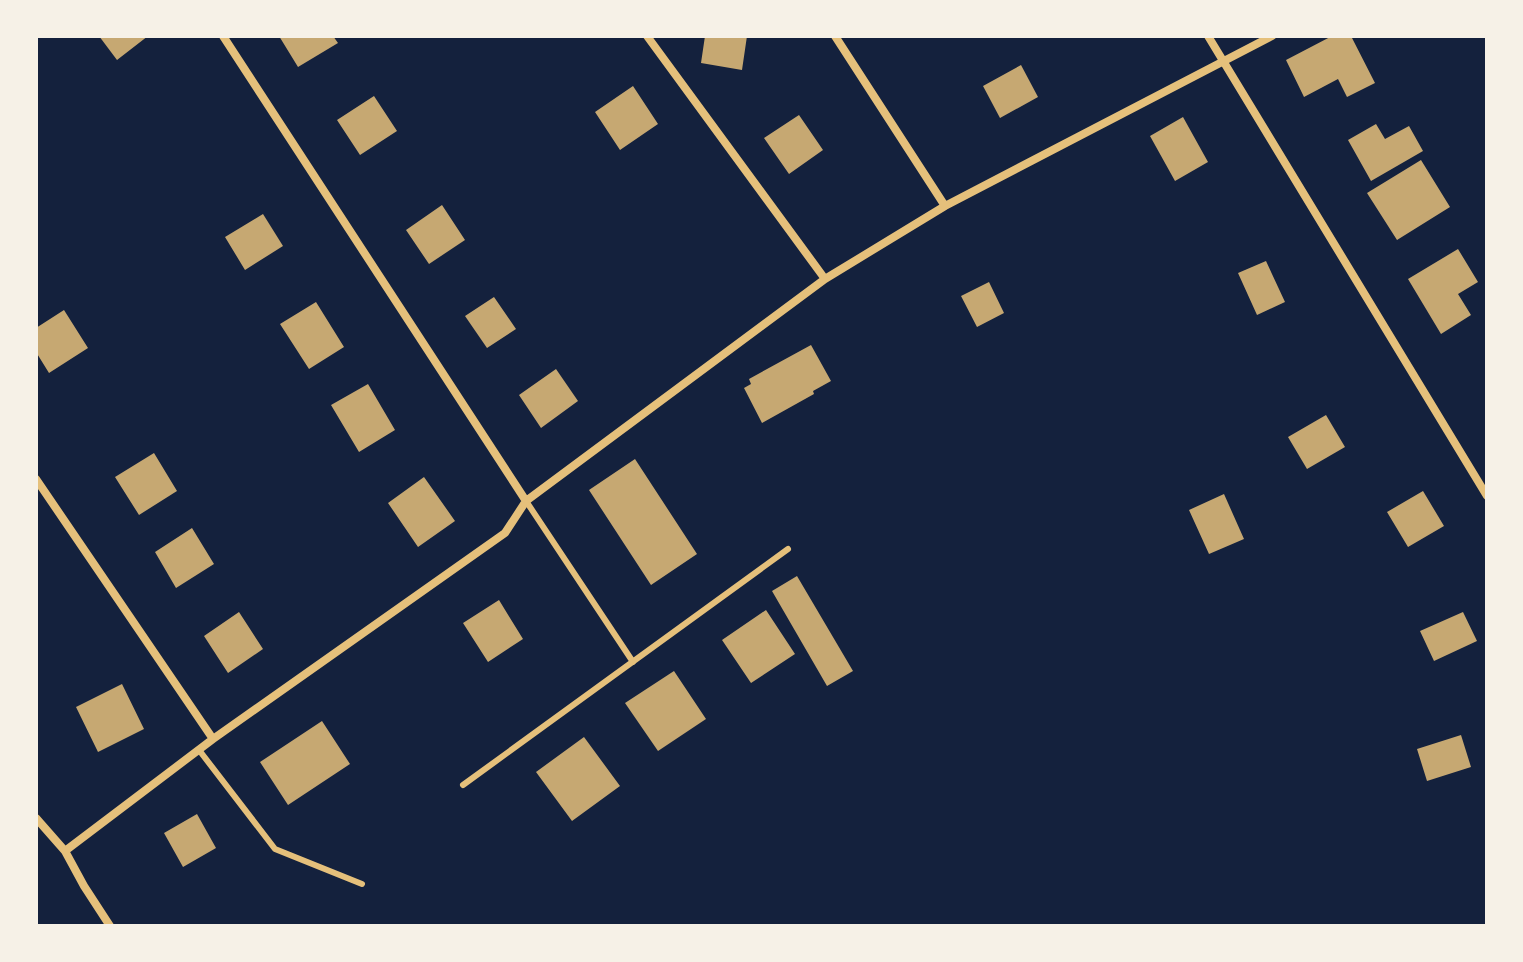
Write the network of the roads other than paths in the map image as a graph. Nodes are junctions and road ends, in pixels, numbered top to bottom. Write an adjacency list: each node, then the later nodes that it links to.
1 (223, 36): 11 (street)
2 (647, 36): 8 (street)
3 (835, 36): 7 (street)
4 (1208, 36): 6 (street)
5 (1272, 36): 6 (street)
6 (1224, 63): 7 (street); 10 (street)
7 (945, 206): 8 (street)
8 (825, 279): 11 (street)
9 (36, 479): 14 (street)
10 (1487, 496)
11 (526, 501): 13 (lane); 14 (street)
12 (788, 549): 13 (lane)
13 (633, 662): 16 (lane)
14 (213, 739): 15 (street)
15 (199, 750): 18 (street); 19 (lane)
16 (463, 785)
17 (36, 818): 18 (street)
18 (65, 851): 20 (street)
19 (362, 884)
20 (110, 926)

